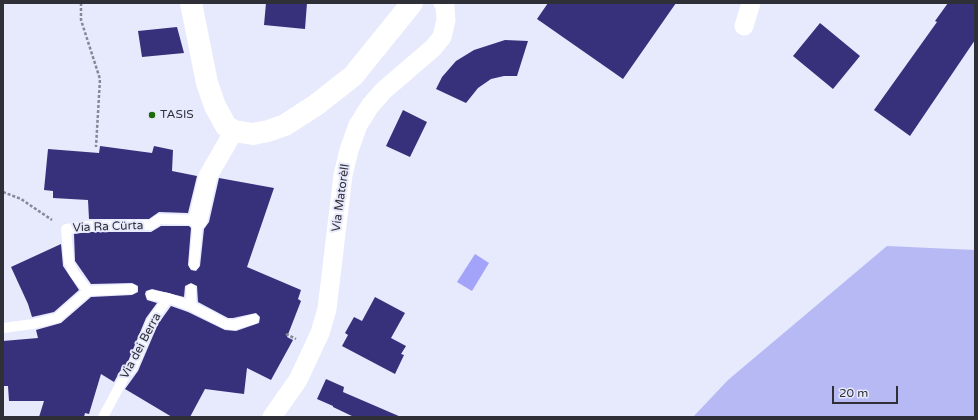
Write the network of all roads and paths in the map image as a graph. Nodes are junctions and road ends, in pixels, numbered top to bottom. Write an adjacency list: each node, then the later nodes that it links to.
1 (81, 3): 8 (path)
2 (191, 3): 7 (street)
3 (412, 3): 7 (street)
4 (443, 3): 22 (street, Via Matorèll)
5 (751, 3): 6 (street)
6 (744, 26)
7 (234, 131): 10 (street)
8 (96, 147)
9 (3, 192): 11 (path, Via Ra Cürta)
10 (198, 220): 11 (lane, Via Ra Cürta); 12 (lane)
11 (66, 229): 15 (lane)
12 (194, 265)
13 (132, 289): 15 (lane)
14 (191, 289): 18 (lane)
15 (88, 291): 20 (lane)
16 (151, 295): 17 (lane, Via dei Berra)
17 (168, 298): 18 (lane, Via dei Berra); 21 (lane, Via dei Berra)
18 (191, 306): 19 (lane, Via dei Berra)
19 (254, 319)
20 (3, 328)
21 (103, 417)
22 (272, 417)

